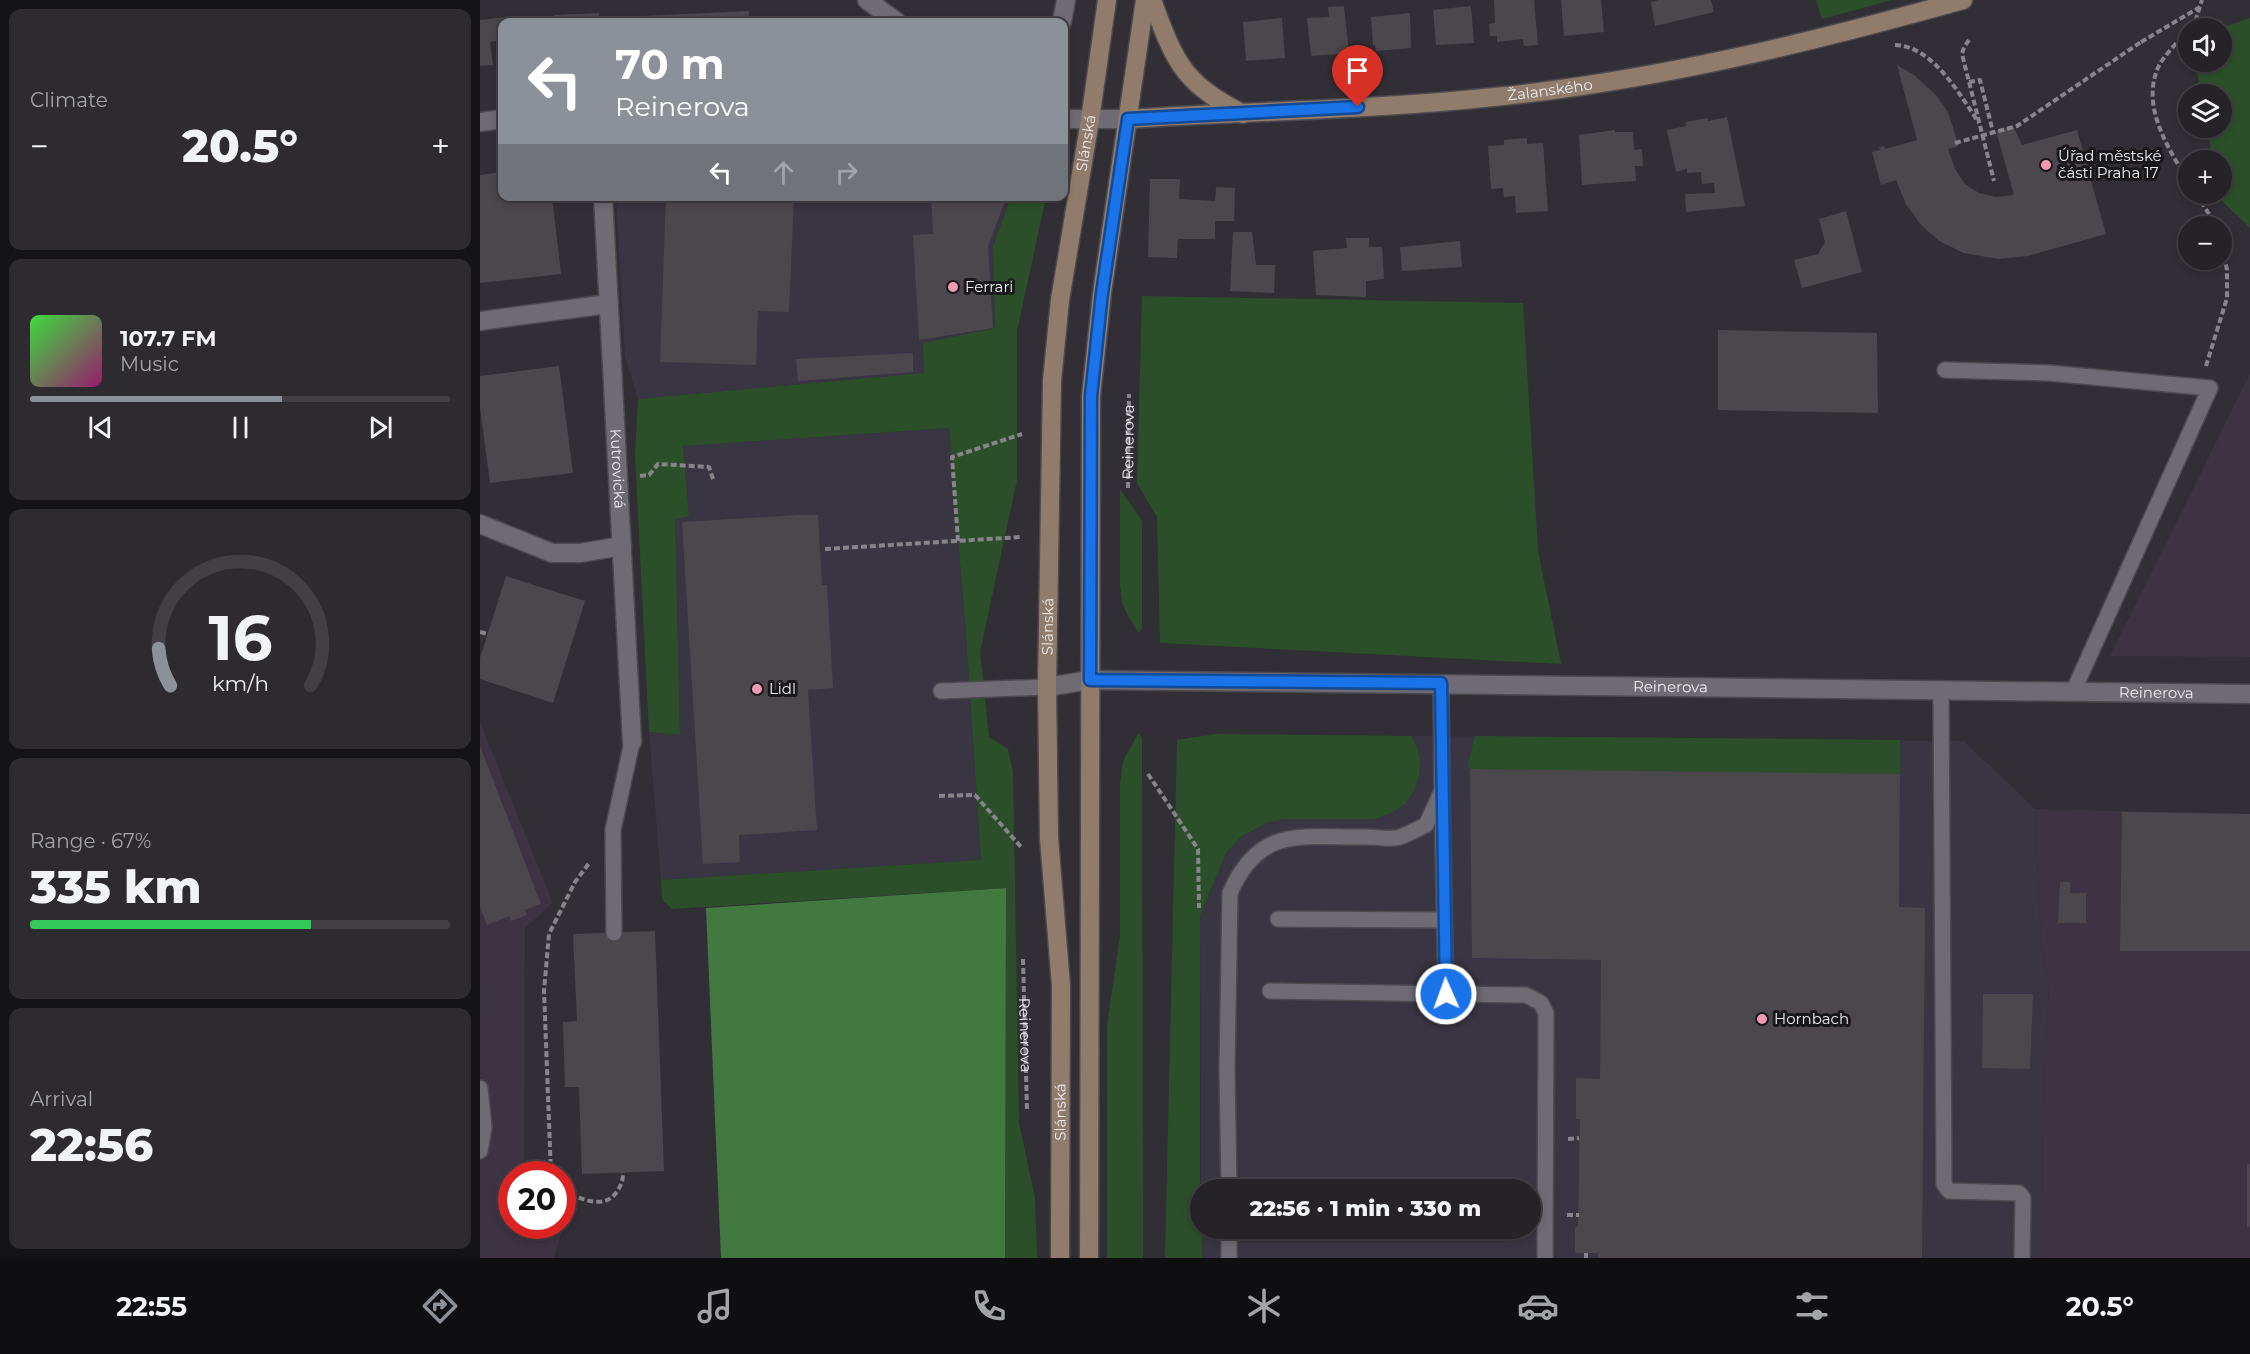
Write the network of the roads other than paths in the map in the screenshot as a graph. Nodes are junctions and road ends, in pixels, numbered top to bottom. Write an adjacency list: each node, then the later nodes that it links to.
1 (867, 0): 6 (street)
2 (1107, 0): 11 (main road, Slánská)
3 (1145, 0): 9 (main road, Slánská)
4 (1152, 0): 7 (main road)
5 (1963, 0): 7 (main road, Žalanského)
6 (892, 18)
7 (1243, 114): 9 (main road, Žalanského)
8 (1068, 119): 11 (street)
9 (1128, 119): 11 (street); 19 (main road, Slánská)
10 (498, 120): 12 (street)
11 (1090, 120): 21 (main road, Slánská)
12 (480, 122)
13 (603, 201): 14 (street, Kutrovická)
14 (609, 304): 15 (street); 18 (street, Kutrovická)
15 (480, 321)
16 (1945, 370): 24 (lane)
17 (480, 524): 18 (street)
18 (622, 546): 26 (street, Kutrovická)
19 (1090, 680): 20 (street, Reinerova); 21 (street, Reinerova); 38 (main road, Slánská)
20 (1441, 683): 22 (street, Reinerova); 27 (lane)
21 (1047, 687): 23 (lane); 37 (main road, Slánská)
22 (1941, 690): 24 (street, Reinerova); 41 (lane)
23 (941, 691)
24 (2073, 692): 25 (street, Reinerova)
25 (2250, 693)
26 (632, 742): 30 (lane)
27 (1442, 790): 29 (lane); 35 (lane)
28 (1278, 919): 29 (lane)
29 (1443, 920): 32 (lane)
30 (614, 933)
31 (1270, 991): 32 (lane)
32 (1446, 994): 40 (lane)
33 (480, 1088): 34 (lane)
34 (480, 1149)
35 (1229, 1179)
36 (1229, 1239): 39 (lane)
37 (1060, 1258)
38 (1089, 1258)
39 (1229, 1258)
40 (1545, 1258)
41 (2022, 1258)

